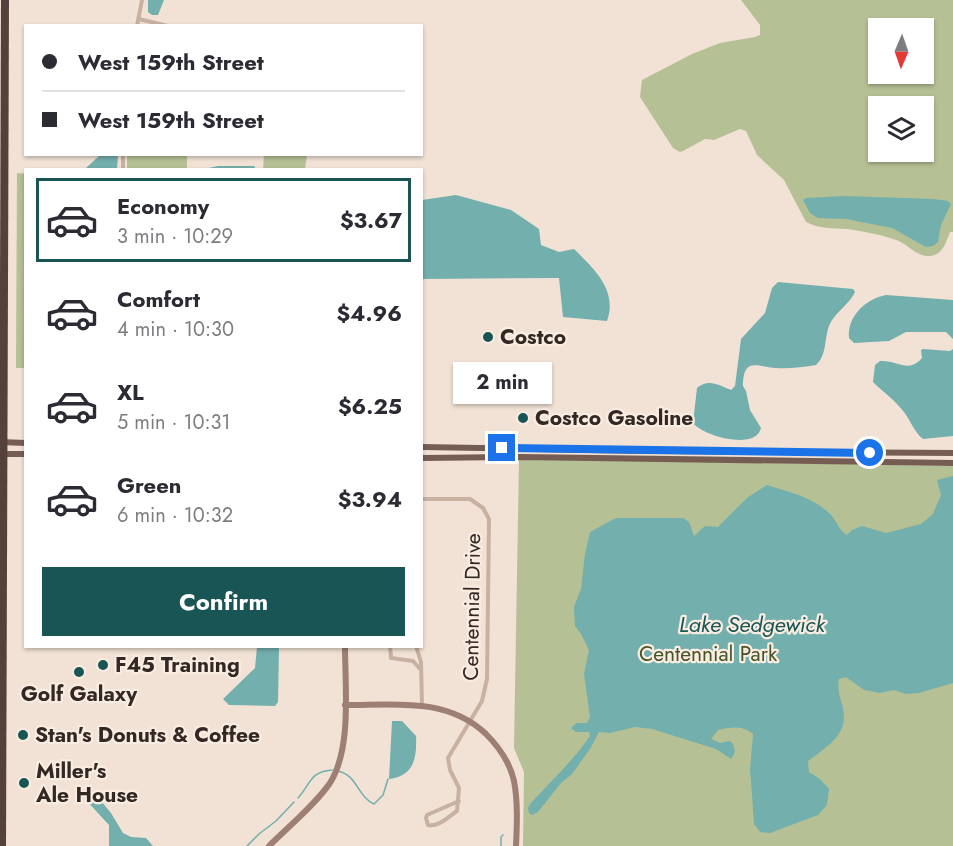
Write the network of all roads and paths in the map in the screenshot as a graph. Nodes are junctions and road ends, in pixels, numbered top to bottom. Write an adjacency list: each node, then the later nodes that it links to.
1 (5, 0): 6 (highway)
2 (142, 0): 3 (street)
3 (139, 19): 4 (street); 5 (street)
4 (138, 24)
5 (160, 24)
6 (2, 442): 7 (main road); 11 (highway)
7 (24, 443)
8 (423, 447): 9 (main road)
9 (849, 453): 10 (main road); 14 (main road)
10 (953, 453)
11 (2, 454): 12 (main road); 25 (highway)
12 (24, 454)
13 (423, 458): 14 (main road)
14 (848, 462): 15 (main road)
15 (953, 463)
16 (423, 499): 23 (street, Centennial Drive)
17 (345, 648): 21 (street)
18 (390, 648): 20 (street)
19 (417, 648): 20 (street)
20 (422, 671): 22 (street)
21 (345, 705): 22 (street); 26 (street)
22 (422, 705): 23 (street)
23 (470, 720): 24 (street, Centennial Drive); 27 (street)
24 (459, 801): 24 (street)
25 (2, 846)
26 (269, 846)
27 (516, 846)

